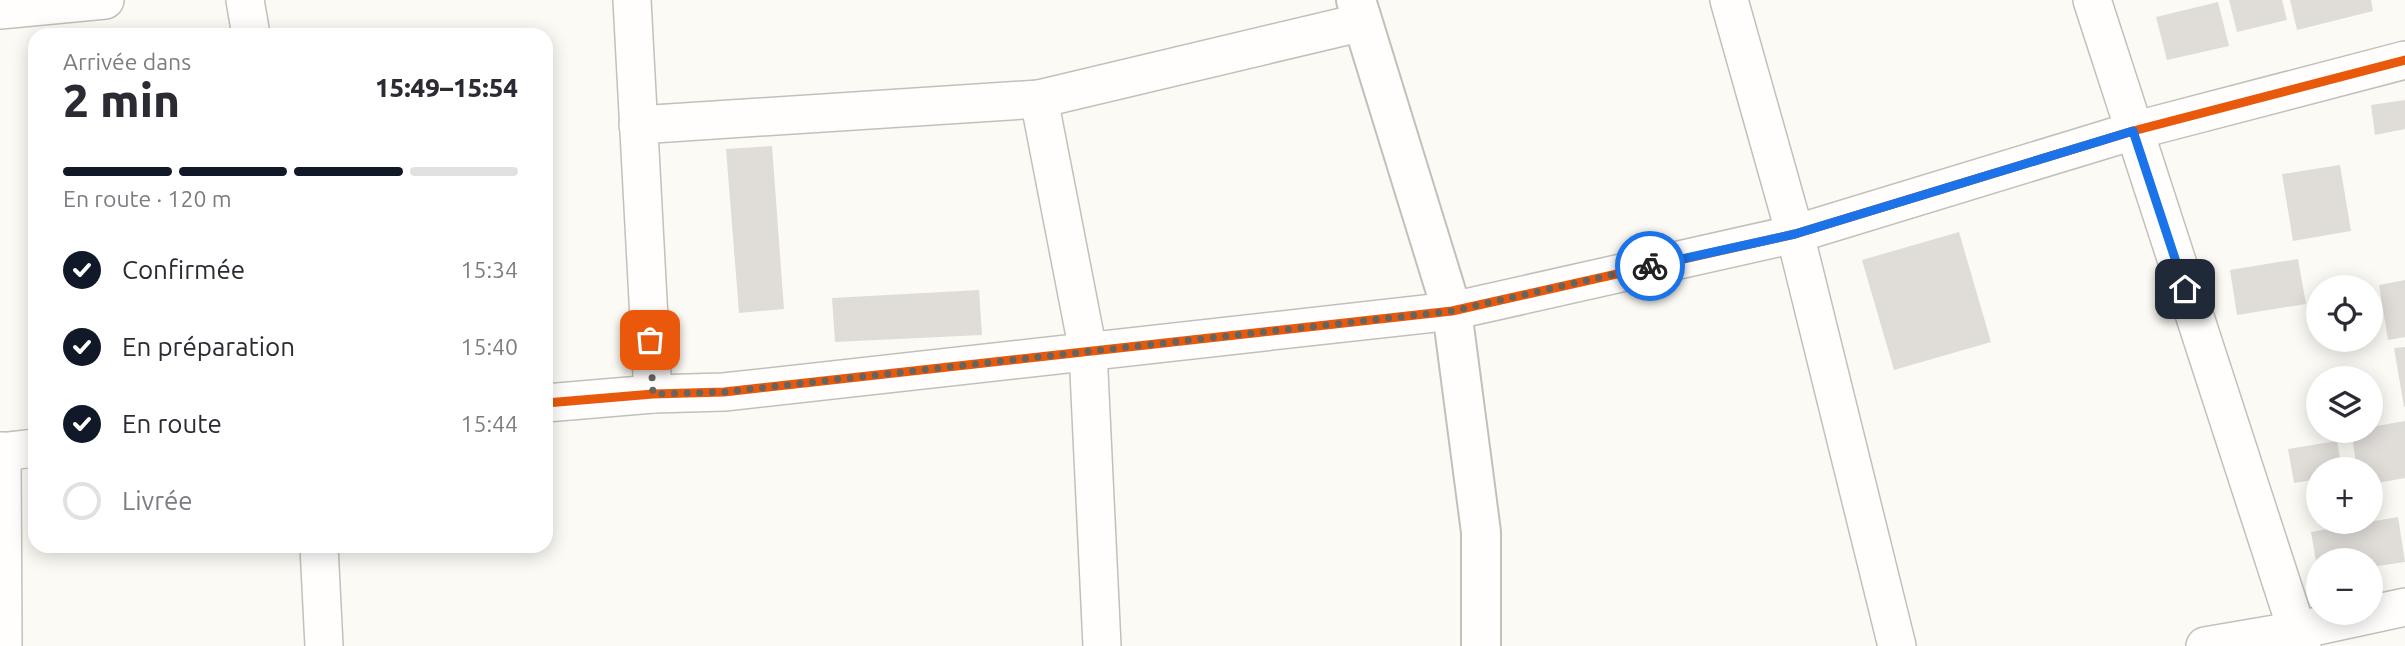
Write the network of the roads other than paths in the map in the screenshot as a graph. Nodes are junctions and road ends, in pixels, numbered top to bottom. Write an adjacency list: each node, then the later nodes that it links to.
1 (105, 0): 6 (street)
2 (245, 0): 8 (street)
3 (632, 0): 11 (street)
4 (1729, 0): 13 (street)
5 (2092, 0): 12 (street)
6 (0, 10)
7 (1360, 11): 10 (street); 14 (main road)
8 (250, 28)
9 (2405, 60): 12 (street)
10 (1039, 99): 11 (street); 15 (street)
11 (638, 125): 16 (street)
12 (2133, 131): 13 (street); 21 (street)
13 (1795, 234): 14 (street); 26 (street)
14 (1452, 311): 15 (street); 25 (main road)
15 (1088, 351): 16 (street); 24 (street)
16 (653, 394): 17 (street)
17 (553, 402)
18 (12, 451): 22 (street)
19 (318, 553): 23 (street)
20 (2405, 607): 21 (street)
21 (2300, 638): 27 (street)
22 (3, 646)
23 (324, 646)
24 (1102, 646)
25 (1481, 646)
26 (1897, 646)
27 (2205, 646)

